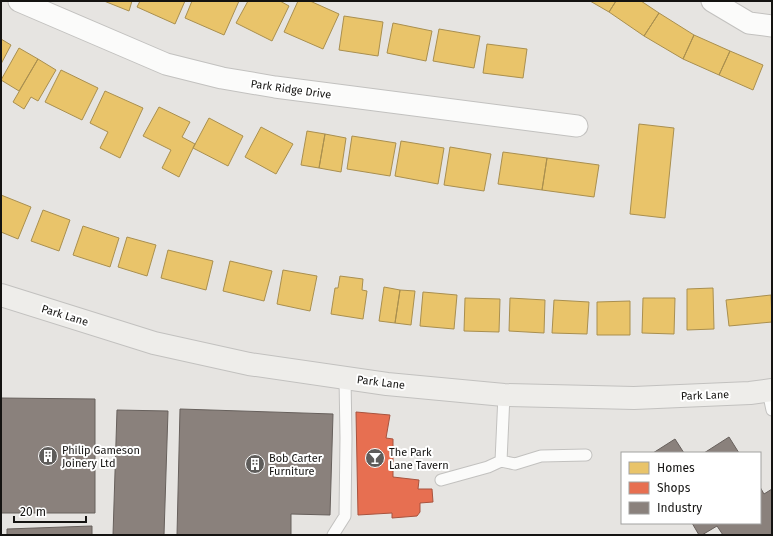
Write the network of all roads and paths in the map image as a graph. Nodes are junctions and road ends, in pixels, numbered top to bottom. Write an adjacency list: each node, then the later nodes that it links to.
1 (19, 1): 4 (street, Park Ridge Drive)
2 (712, 1): 3 (street)
3 (772, 26)
4 (577, 126)
5 (1, 295): 6 (main road, Park Lane)
6 (345, 378): 7 (main road, Park Lane); 12 (lane)
7 (504, 395): 8 (main road, Park Lane); 10 (lane)
8 (770, 397)
9 (586, 456): 10 (lane)
10 (501, 461): 11 (lane)
11 (441, 480)
12 (333, 535)

